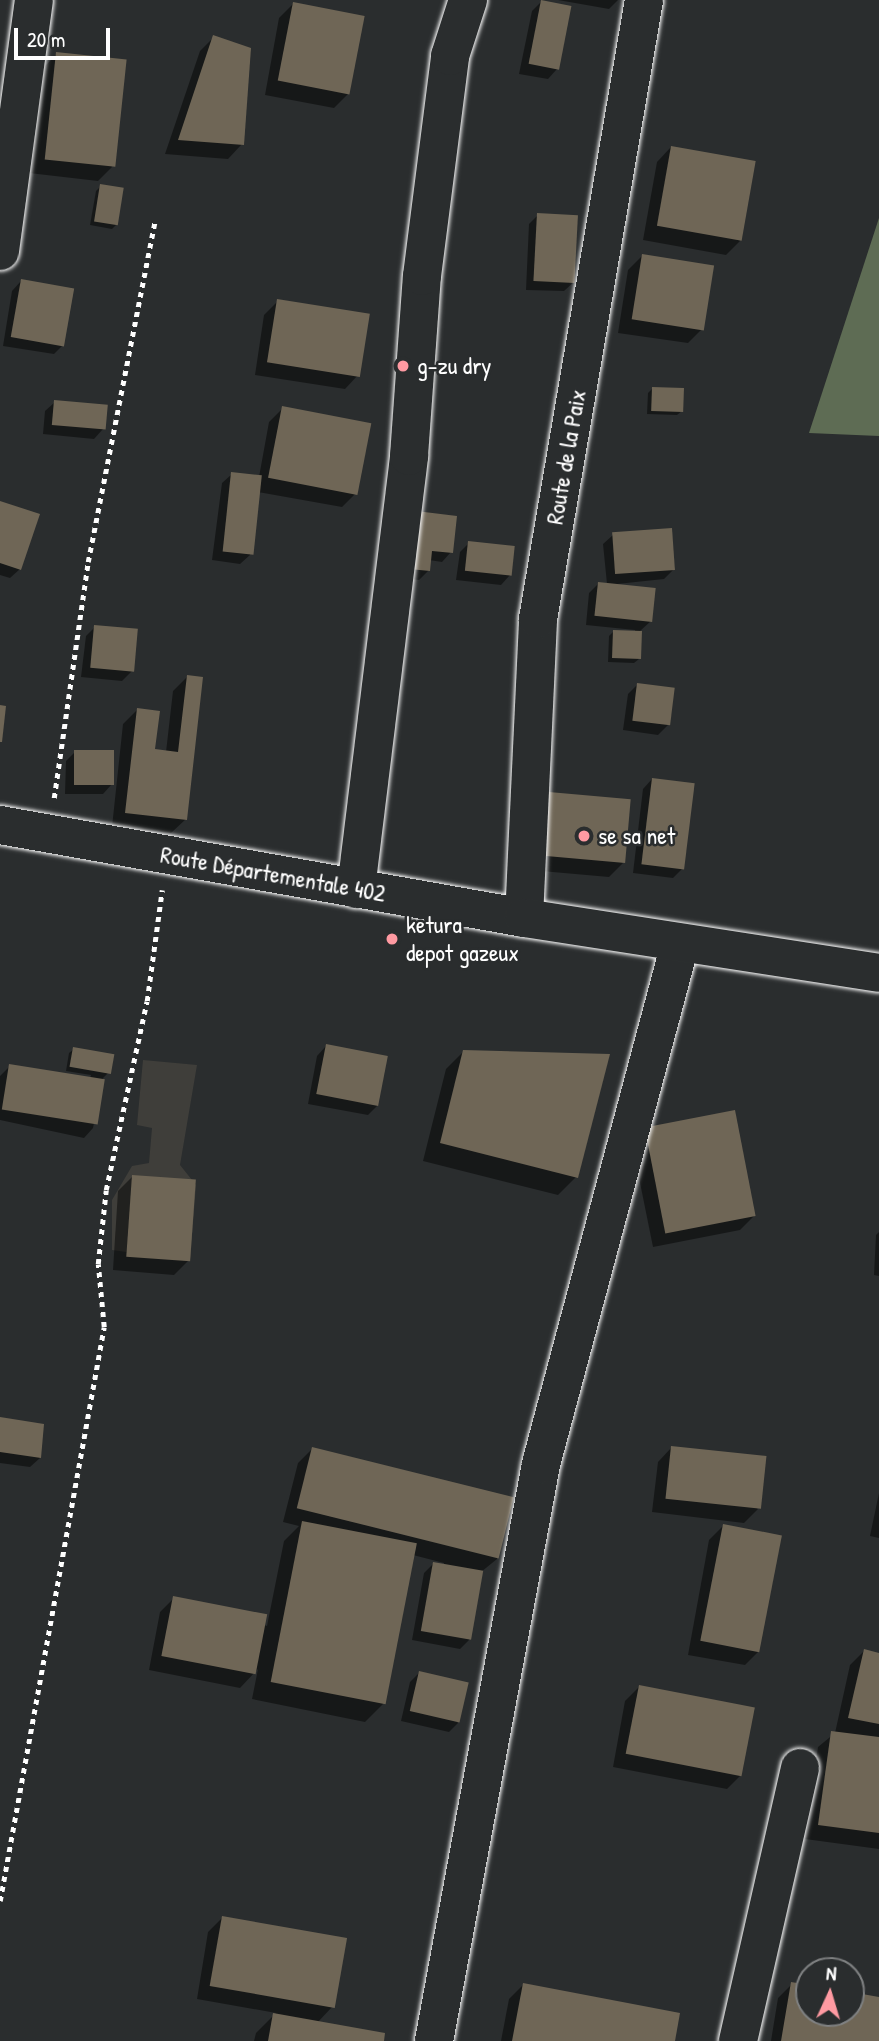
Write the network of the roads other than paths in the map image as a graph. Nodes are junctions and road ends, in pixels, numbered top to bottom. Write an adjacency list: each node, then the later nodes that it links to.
1 (34, 0): 4 (street)
2 (468, 0): 6 (street)
3 (644, 0): 7 (street, Route de la Paix)
4 (0, 251)
5 (0, 825): 6 (street, Route Départementale 402)
6 (356, 889): 7 (street, Route Départementale 402)
7 (524, 918): 8 (street, Route Départementale 402)
8 (680, 944): 9 (street, Route Départementale 402); 11 (street)
9 (879, 973)
10 (800, 1768): 12 (street)
11 (434, 2041)
12 (738, 2041)

